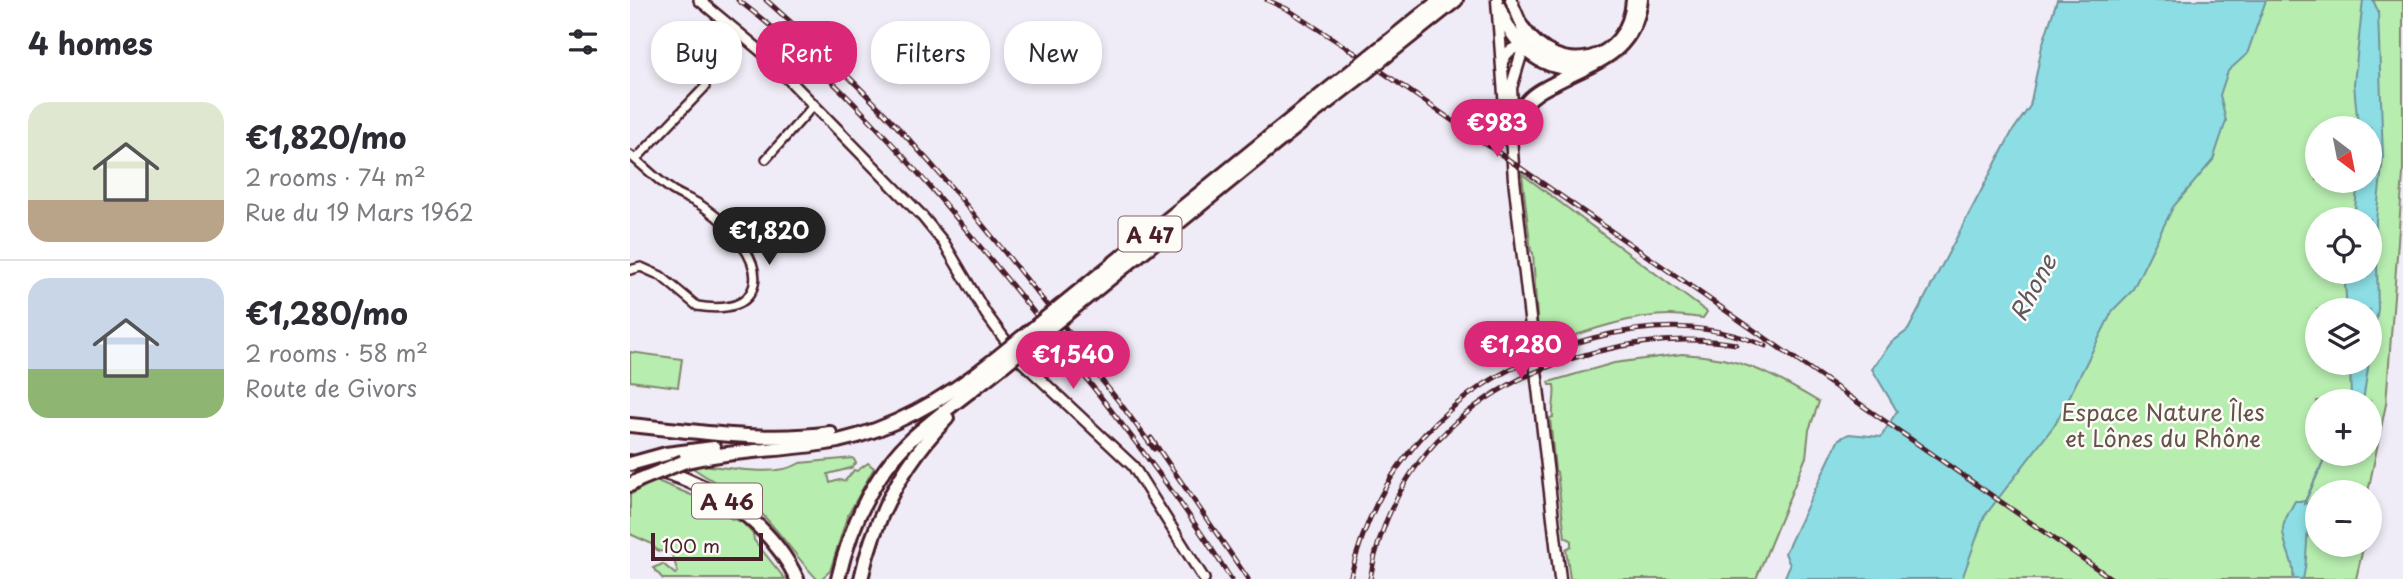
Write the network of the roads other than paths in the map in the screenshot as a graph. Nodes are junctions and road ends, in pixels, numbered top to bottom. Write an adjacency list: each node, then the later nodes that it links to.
1 (699, 0): 15 (street)
2 (1440, 0): 11 (highway, A 47)
3 (1456, 0): 11 (highway, A 47)
4 (1511, 0): 8 (main road)
5 (1633, 0): 10 (highway)
6 (1641, 0): 13 (highway)
7 (1498, 4): 9 (highway); 12 (main road)
8 (1523, 28): 9 (main road); 10 (highway)
9 (1522, 47): 10 (main road); 12 (main road); 13 (highway); 16 (main road)
10 (1542, 49)
11 (1383, 52): 20 (highway, A 47, bridge)
12 (1502, 62): 16 (main road)
13 (1587, 66): 16 (highway)
14 (705, 87): 17 (street)
15 (814, 105): 18 (street); 30 (street)
16 (1511, 137): 31 (main road)
17 (633, 157): 19 (street)
18 (766, 159)
19 (630, 270)
20 (997, 364): 21 (highway, A 47); 22 (highway, A 47)
21 (978, 386): 28 (highway, A 47); 29 (highway, A 47)
22 (896, 422): 23 (highway); 24 (highway, A 47)
23 (630, 425)
24 (767, 448): 25 (highway, bridge); 26 (highway, bridge)
25 (630, 463): 27 (highway, A 46)
26 (635, 483)
27 (797, 579)
28 (838, 579)
29 (862, 579)
30 (1204, 579)
31 (1560, 579)

